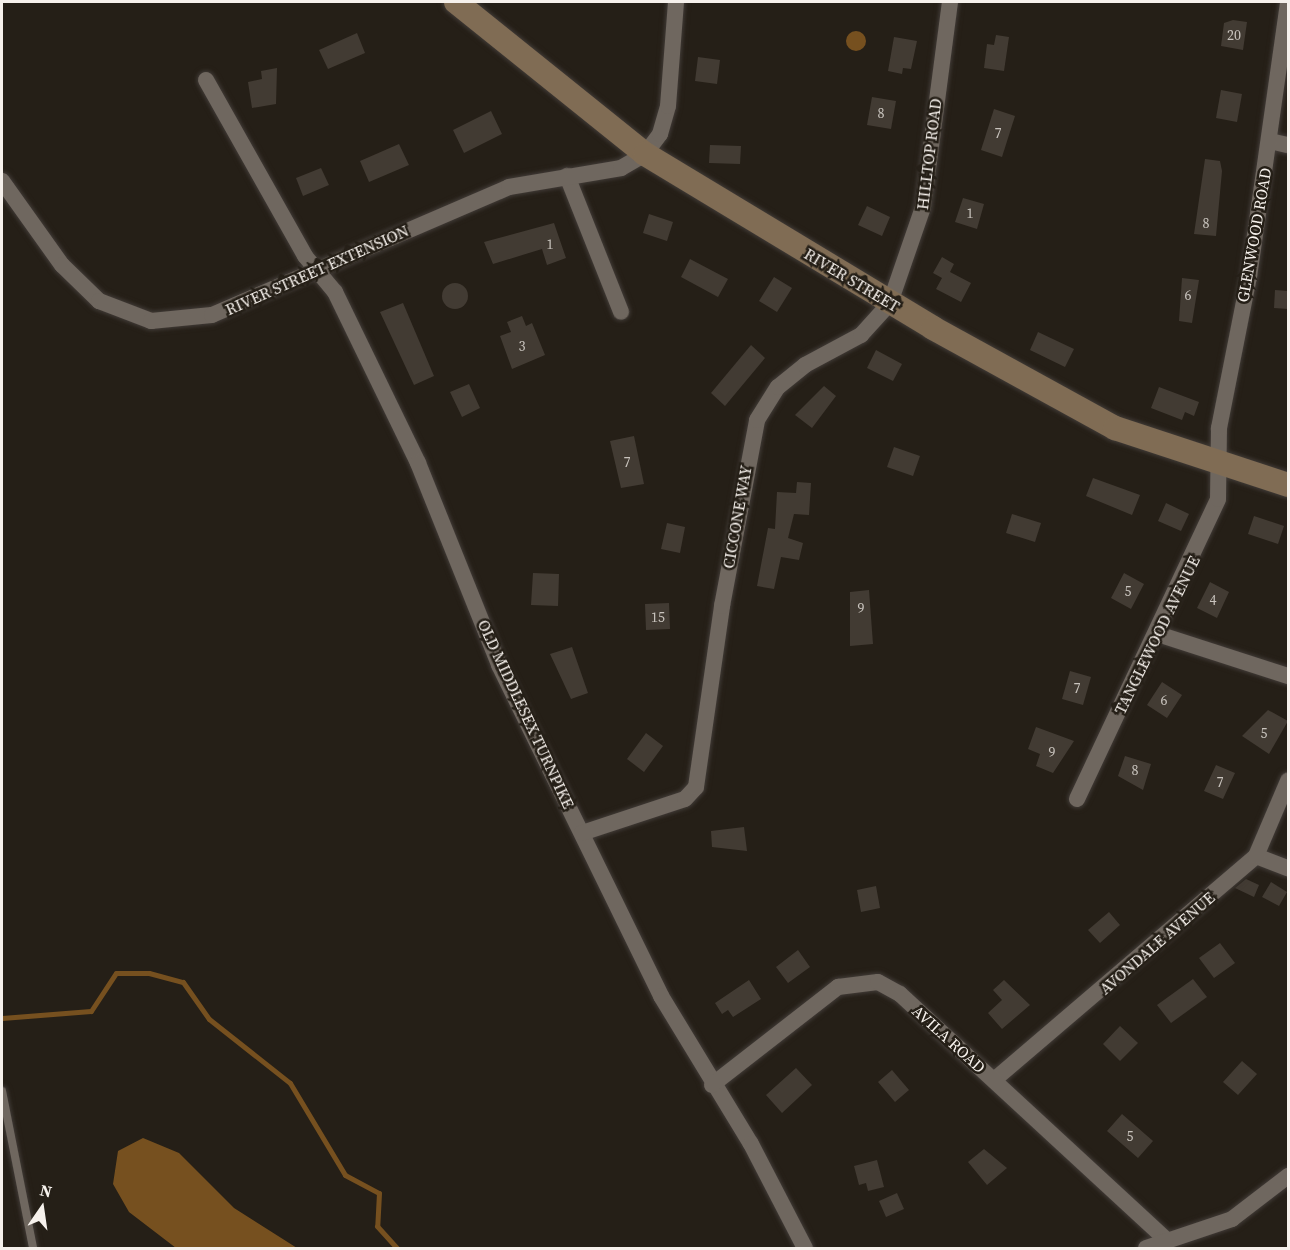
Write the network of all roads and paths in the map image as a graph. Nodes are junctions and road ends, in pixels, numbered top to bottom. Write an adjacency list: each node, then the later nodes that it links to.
1 (456, 2): 8 (main road, RIVER STREET)
2 (676, 2): 8 (street)
3 (950, 2): 12 (street, HILLTOP ROAD)
4 (1288, 3): 6 (street, GLENWOOD ROAD)
5 (206, 80): 11 (street, OLD MIDDLESEX TURNPIKE)
6 (1270, 141): 7 (street); 14 (street, GLENWOOD ROAD)
7 (1288, 145)
8 (645, 154): 9 (street, RIVER STREET EXTENSION); 12 (main road, RIVER STREET)
9 (567, 176): 11 (street, RIVER STREET EXTENSION); 13 (street)
10 (2, 181): 11 (street, RIVER STREET EXTENSION)
11 (320, 271): 20 (street, OLD MIDDLESEX TURNPIKE)
12 (890, 303): 14 (main road, RIVER STREET); 20 (street, CICCONE WAY)
13 (621, 312)
14 (1221, 465): 15 (main road, RIVER STREET); 16 (street, TANGLEWOOD AVENUE)
15 (1288, 485)
16 (1158, 634): 17 (street); 19 (street, TANGLEWOOD AVENUE)
17 (1288, 676)
18 (1288, 781): 21 (street, AVONDALE AVENUE)
19 (1077, 799)
20 (582, 833): 24 (street, OLD MIDDLESEX TURNPIKE)
21 (1256, 856): 22 (street); 23 (street, AVONDALE AVENUE)
22 (1288, 868)
23 (993, 1080): 24 (street, AVILA ROAD); 27 (street, AVILA ROAD)
24 (712, 1085): 28 (street, OLD MIDDLESEX TURNPIKE)
25 (2, 1091): 29 (lane)
26 (1288, 1176): 27 (street)
27 (1164, 1238): 30 (street)
28 (801, 1247)
29 (33, 1248)
30 (1146, 1248)

